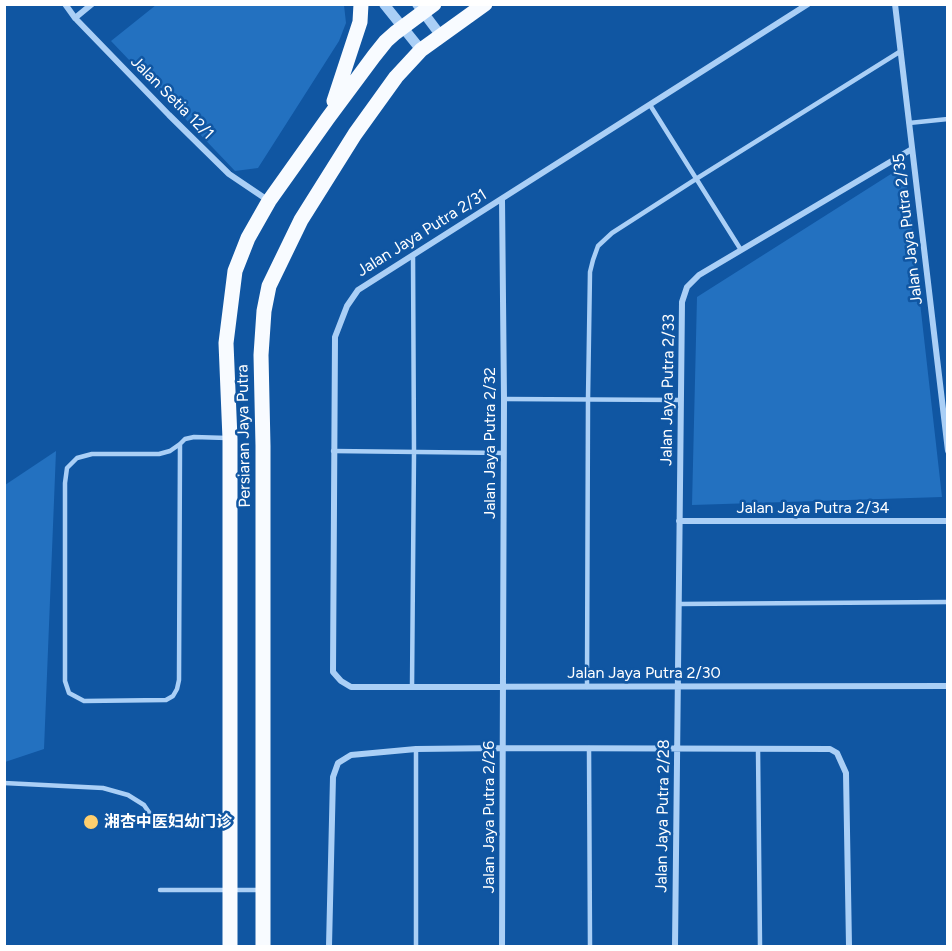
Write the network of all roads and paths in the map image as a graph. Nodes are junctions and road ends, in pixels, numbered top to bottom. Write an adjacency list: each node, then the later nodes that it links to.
1 (64, 4): 9 (street, Jalan Setia 12/1)
2 (92, 4): 9 (street)
3 (361, 4): 15 (main road)
4 (384, 4): 10 (street)
5 (485, 4): 11 (main road, Persiaran Jaya Putra)
6 (808, 4): 14 (street, Jalan Jaya Putra 2/31)
7 (895, 4): 13 (street, Jalan Jaya Putra 2/35)
8 (425, 7): 10 (main road, Persiaran Jaya Putra); 11 (street)
9 (75, 18): 21 (street, Jalan Setia 12/1)
10 (403, 27): 12 (street); 15 (main road, Persiaran Jaya Putra)
11 (441, 36): 12 (main road, Persiaran Jaya Putra)
12 (422, 50): 53 (main road, Persiaran Jaya Putra)
13 (901, 51): 17 (street, Jalan Jaya Putra 2/35); 19 (lane)
14 (650, 105): 19 (lane); 20 (street, Jalan Jaya Putra 2/31)
15 (328, 118): 21 (main road, Persiaran Jaya Putra)
16 (948, 118): 17 (lane)
17 (909, 123): 18 (street, Jalan Jaya Putra 2/35)
18 (912, 150): 22 (street, Jalan Jaya Putra 2/33); 27 (street, Jalan Jaya Putra 2/35)
19 (696, 179): 22 (lane); 25 (lane)
20 (502, 199): 23 (street, Jalan Jaya Putra 2/31); 24 (street, Jalan Jaya Putra 2/32)
21 (269, 201): 28 (main road, Persiaran Jaya Putra)
22 (741, 250): 26 (street, Jalan Jaya Putra 2/33)
23 (413, 255): 30 (street, Jalan Jaya Putra 2/31); 32 (lane)
24 (504, 399): 25 (lane); 33 (street, Jalan Jaya Putra 2/32)
25 (588, 399): 26 (lane); 43 (lane)
26 (681, 400): 34 (street, Jalan Jaya Putra 2/33)
27 (945, 415): 31 (street, Jalan Jaya Putra 2/35)
28 (230, 439): 29 (lane); 52 (main road, Persiaran Jaya Putra)
29 (180, 444): 29 (lane)
30 (333, 451): 32 (lane); 38 (street, Jalan Jaya Putra 2/31)
31 (948, 451)
32 (414, 452): 33 (lane); 41 (lane)
33 (504, 453): 42 (street, Jalan Jaya Putra 2/32)
34 (679, 521): 35 (street, Jalan Jaya Putra 2/34); 37 (street, Jalan Jaya Putra 2/33)
35 (948, 521)
36 (948, 602): 37 (lane)
37 (679, 604): 39 (street, Jalan Jaya Putra 2/33)
38 (341, 681): 41 (street, Jalan Jaya Putra 2/30)
39 (678, 686): 40 (street, Jalan Jaya Putra 2/30); 43 (street, Jalan Jaya Putra 2/30); 47 (street, Jalan Jaya Putra 2/28)
40 (948, 686)
41 (412, 687): 42 (street, Jalan Jaya Putra 2/30)
42 (503, 687): 43 (street, Jalan Jaya Putra 2/30); 44 (street, Jalan Jaya Putra 2/26)
43 (587, 687)
44 (503, 748): 45 (street); 46 (street); 58 (street, Jalan Jaya Putra 2/26)
45 (590, 748): 47 (street); 59 (lane)
46 (416, 749): 56 (street); 57 (lane)
47 (677, 749): 48 (street); 60 (street, Jalan Jaya Putra 2/28)
48 (758, 749): 61 (lane); 62 (street)
49 (4, 783): 50 (lane)
50 (159, 827)
51 (160, 890): 52 (lane)
52 (229, 890): 53 (lane); 54 (main road, Persiaran Jaya Putra)
53 (263, 891): 55 (main road, Persiaran Jaya Putra)
54 (230, 946)
55 (263, 946)
56 (329, 946)
57 (416, 946)
58 (502, 946)
59 (590, 946)
60 (675, 946)
61 (760, 946)
62 (849, 946)

